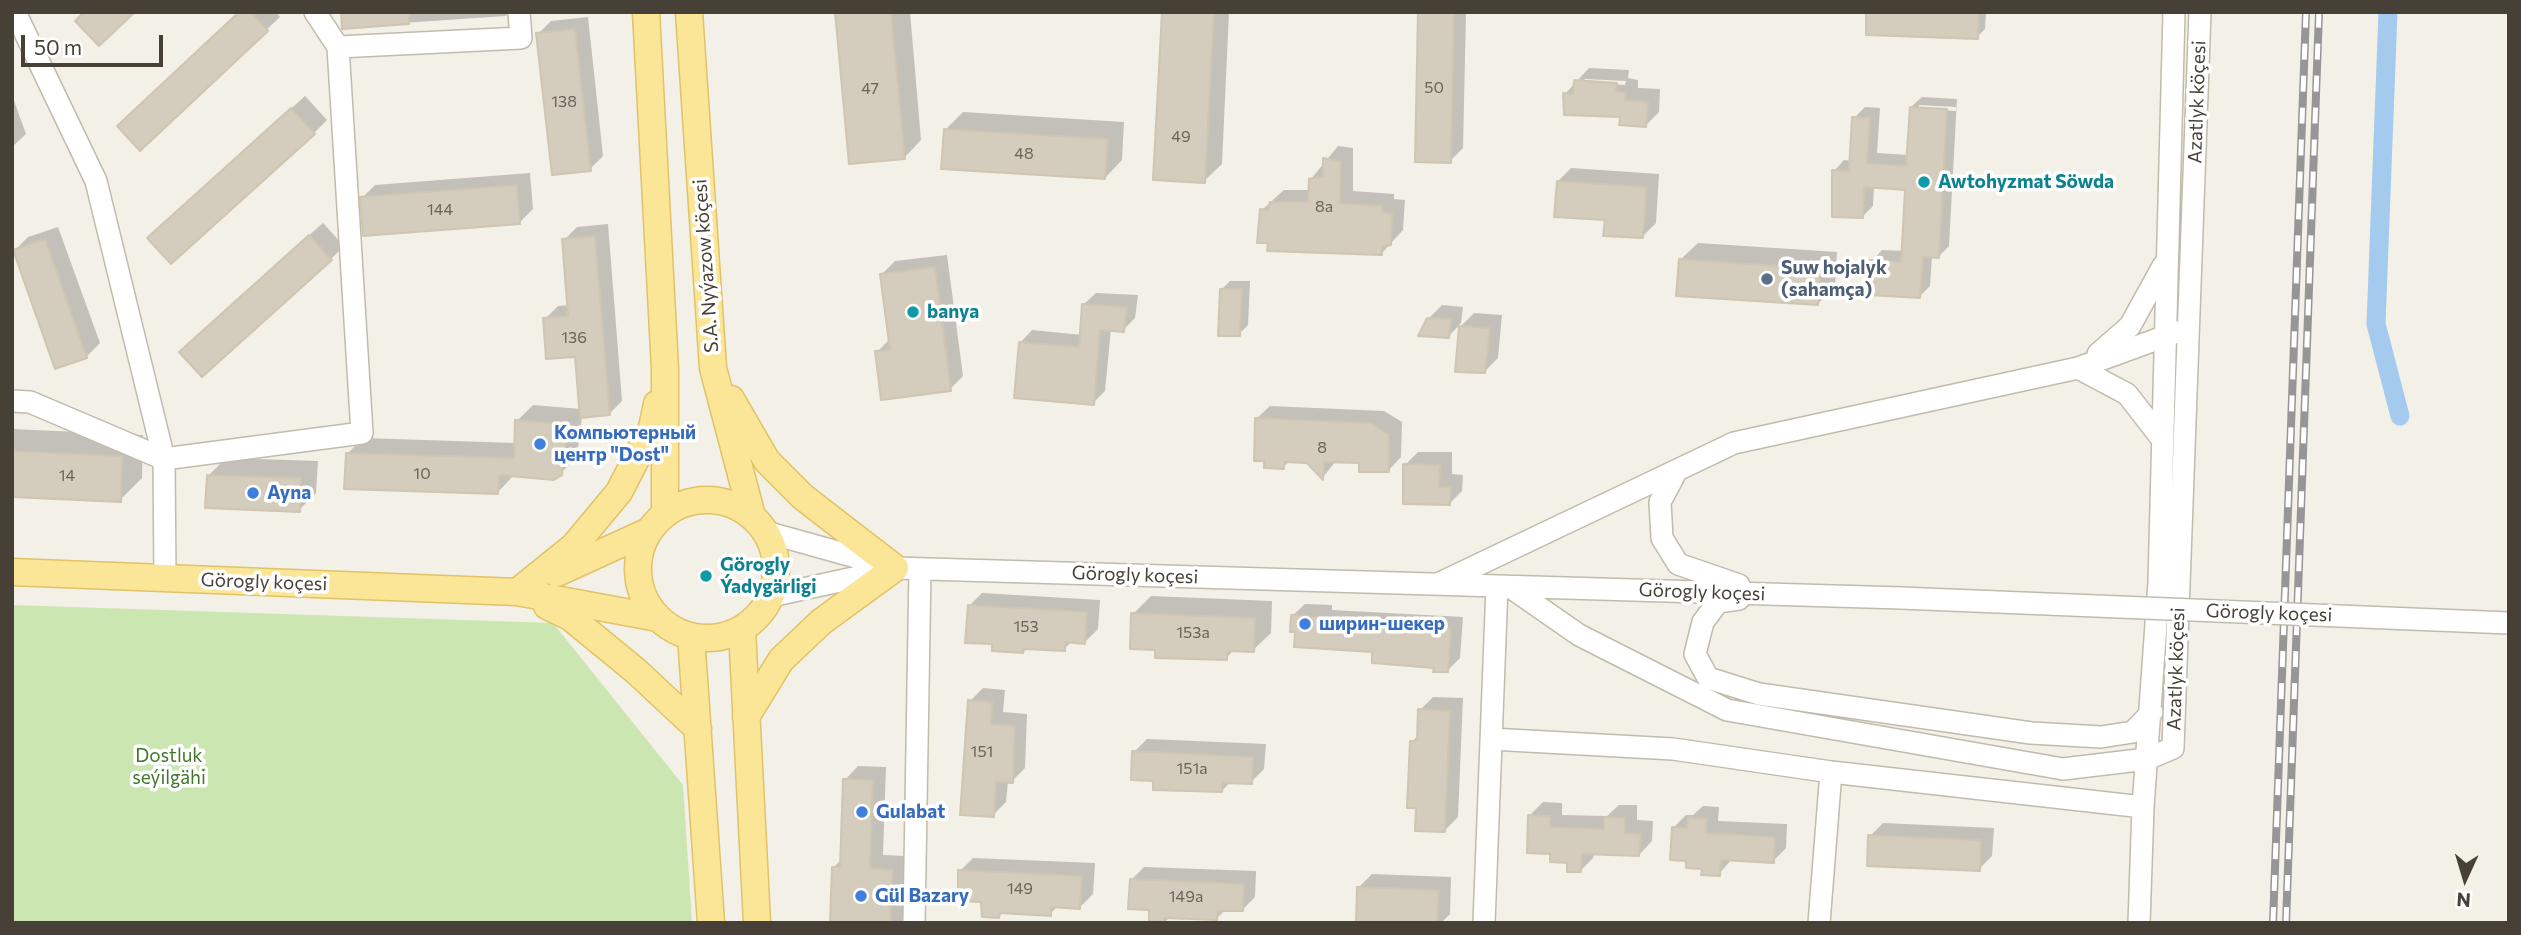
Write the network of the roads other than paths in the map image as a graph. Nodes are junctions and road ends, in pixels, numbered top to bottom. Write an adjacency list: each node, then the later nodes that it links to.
1 (15, 12): 17 (street)
2 (315, 12): 8 (street)
3 (519, 12): 8 (street)
4 (646, 12): 14 (main road)
5 (689, 12): 12 (main road, S.A. Nyýazow köçesi)
6 (2174, 12): 9 (street, Azatlyk köçesi)
7 (2200, 12): 10 (street, Azatlyk köçesi)
8 (338, 47): 17 (street)
9 (2166, 261): 11 (street, Azatlyk köçesi); 13 (street)
10 (2188, 329): 11 (street); 37 (street, Azatlyk köçesi)
11 (2165, 334): 13 (street); 16 (street, Azatlyk köçesi)
12 (713, 368): 20 (main road, S.A. Nyýazow köçesi); 21 (main road)
13 (2078, 368): 16 (street); 18 (street)
14 (665, 369): 19 (main road); 26 (main road)
15 (12, 401): 17 (street)
16 (2162, 439): 33 (street, Azatlyk köçesi)
17 (164, 459): 23 (street)
18 (1676, 472): 24 (street); 27 (street)
19 (657, 522): 20 (main road); 26 (main road, Görogly koçesi); 29 (main road)
20 (759, 524): 21 (street); 28 (main road)
21 (908, 569): 24 (street, Görogly koçesi); 28 (street); 34 (main road); 42 (street)
22 (12, 572): 23 (main road, Görogly koçesi)
23 (165, 578): 26 (main road, Görogly koçesi)
24 (1438, 584): 25 (street, Görogly koçesi)
25 (1503, 586): 27 (street, Görogly koçesi); 36 (street); 37 (street, Azatlyk köçesi)
26 (517, 592): 29 (main road, Görogly koçesi); 35 (main road)
27 (1771, 594): 30 (street, Görogly koçesi, bridge); 33 (street, Azatlyk köçesi)
28 (771, 596): 31 (main road)
29 (658, 618): 32 (main road)
30 (2509, 623)
31 (742, 629): 32 (main road); 34 (main road)
32 (691, 636): 35 (main road)
33 (2152, 712): 37 (street)
34 (746, 717): 41 (main road)
35 (698, 729): 40 (main road)
36 (1491, 739): 38 (street); 43 (street)
37 (2147, 759): 39 (street)
38 (1831, 772): 39 (street); 44 (street)
39 (2143, 807): 45 (street)
40 (711, 923)
41 (757, 923)
42 (914, 923)
43 (1484, 923)
44 (1819, 923)
45 (2139, 923)

